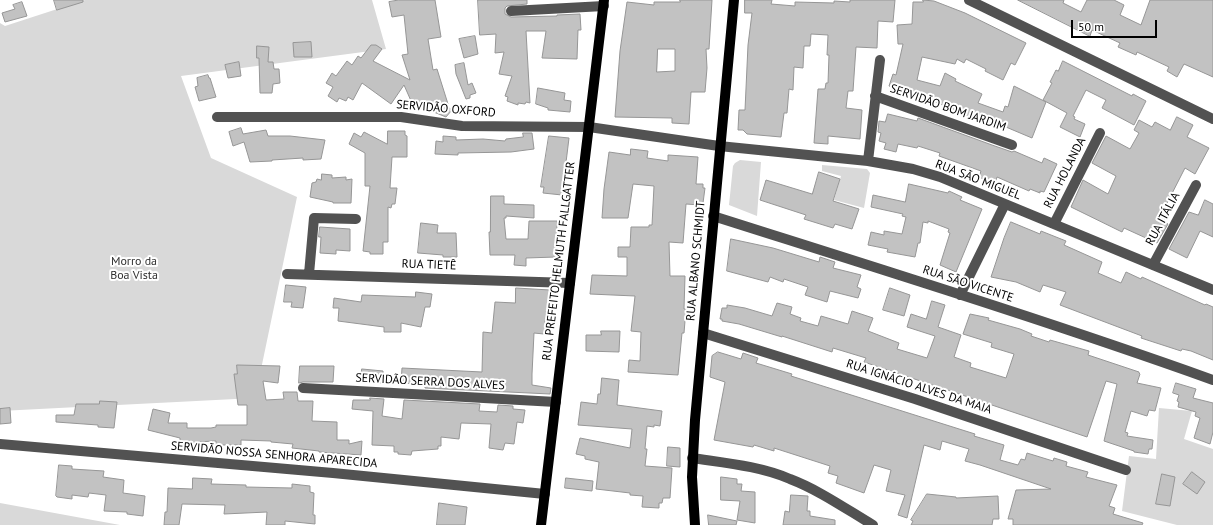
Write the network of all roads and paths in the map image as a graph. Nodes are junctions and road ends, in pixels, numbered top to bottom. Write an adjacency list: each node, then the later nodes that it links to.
1 (734, 0): 12 (main road, RUA ALBANO SCHMIDT)
2 (969, 0): 8 (street)
3 (604, 3): 4 (street); 9 (main road, RUA PREFEITO HELMUTH FALLGATTER)
4 (511, 11)
5 (880, 60): 6 (street)
6 (876, 96): 11 (street, SERVIDÃO BOM JARDIM); 13 (street)
7 (217, 117): 9 (street, SERVIDÃO OXFORD)
8 (1213, 119)
9 (588, 127): 12 (street, SERVIDÃO OXFORD); 22 (main road, RUA PREFEITO HELMUTH FALLGATTER)
10 (1100, 133): 18 (street, RUA HOLANDA)
11 (1012, 144)
12 (719, 146): 13 (street, RUA SÃO MIGUEL); 16 (main road, RUA ALBANO SCHMIDT)
13 (868, 161): 15 (street, RUA SÃO MIGUEL)
14 (1196, 185): 19 (street, RUA ITÁLIA)
15 (1005, 204): 18 (street, RUA SÃO MIGUEL); 24 (street)
16 (714, 216): 24 (street, RUA SÃO VICENTE); 25 (main road, RUA ALBANO SCHMIDT)
17 (356, 219): 21 (street)
18 (1054, 224): 19 (street, RUA SÃO MIGUEL)
19 (1153, 265): 23 (street, RUA SÃO MIGUEL)
20 (287, 274): 21 (street, RUA TIETÊ)
21 (309, 274): 22 (street, RUA TIETÊ)
22 (570, 283): 28 (main road, RUA PREFEITO HELMUTH FALLGATTER)
23 (1213, 290)
24 (960, 295): 26 (street, RUA SÃO VICENTE)
25 (703, 333): 30 (main road, RUA ALBANO SCHMIDT); 31 (street, RUA IGNÁCIO ALVES DA MAIA)
26 (1213, 380)
27 (303, 388): 28 (street, SERVIDÃO SERRA DOS ALVES)
28 (556, 402): 32 (main road, RUA PREFEITO HELMUTH FALLGATTER)
29 (0, 444): 32 (street, SERVIDÃO NOSSA SENHORA APARECIDA)
30 (692, 458): 34 (main road, RUA ALBANO SCHMIDT); 35 (street)
31 (1126, 470)
32 (545, 494): 33 (main road, RUA PREFEITO HELMUTH FALLGATTER)
33 (541, 525)
34 (695, 525)
35 (873, 525)

